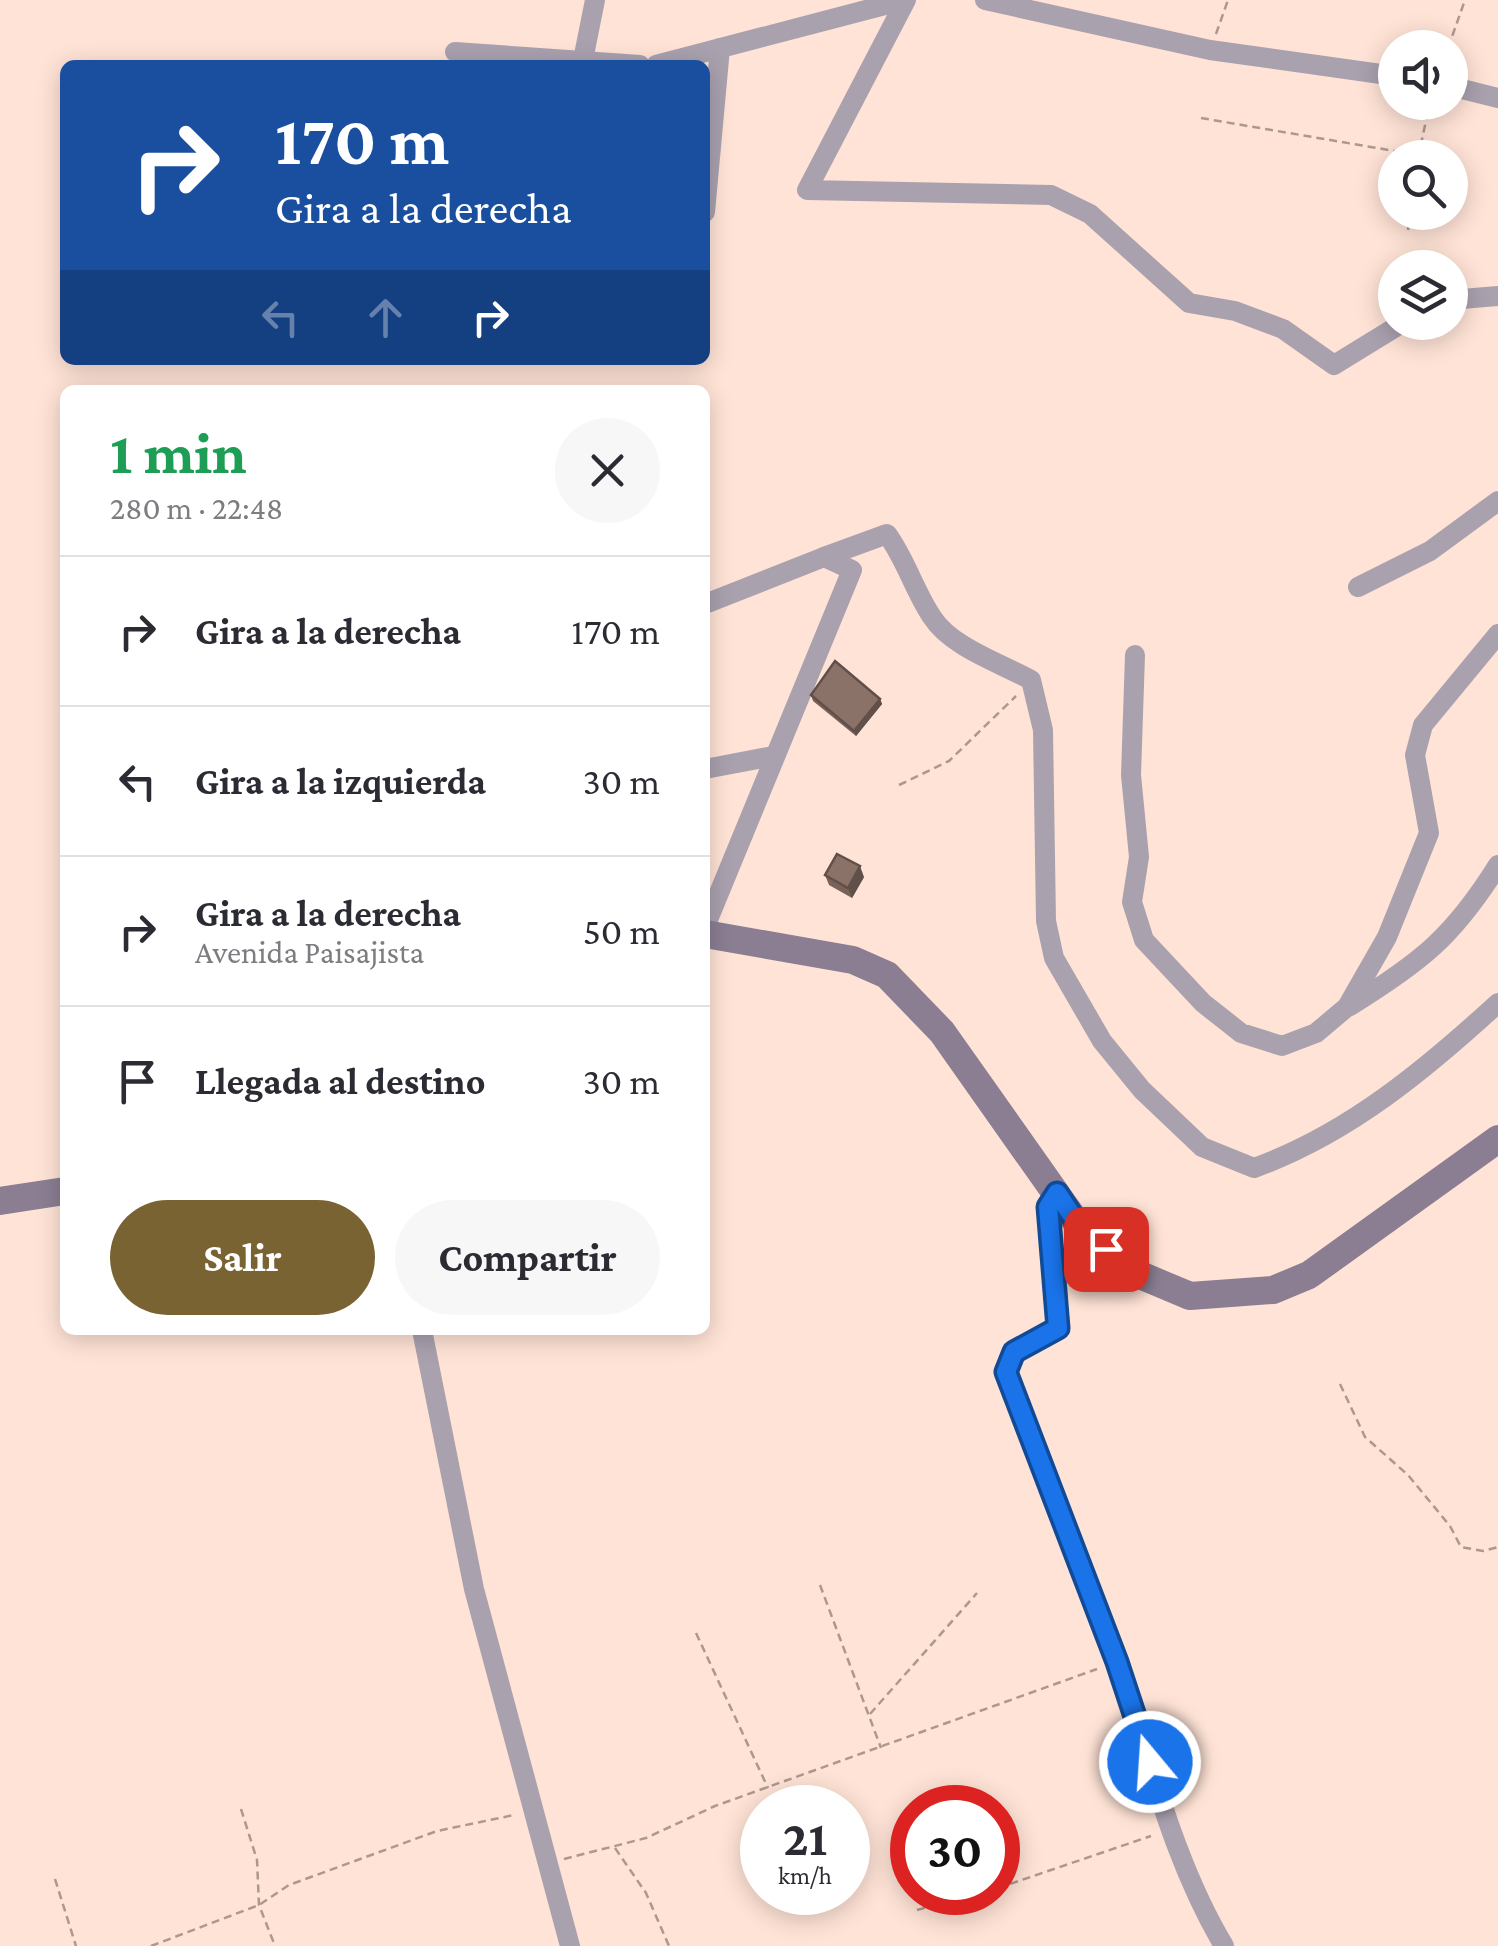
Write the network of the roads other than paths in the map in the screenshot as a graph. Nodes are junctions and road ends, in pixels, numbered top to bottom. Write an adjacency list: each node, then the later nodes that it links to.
1 (594, 0): 7 (street)
2 (905, 0): 4 (street); 15 (street)
3 (985, 0): 9 (street)
4 (720, 48): 8 (street); 12 (street)
5 (455, 52): 6 (street)
6 (548, 60)
7 (584, 60)
8 (675, 60)
9 (1378, 74)
10 (1468, 90): 11 (street)
11 (1498, 98)
12 (710, 157)
13 (1498, 296): 14 (street)
14 (1468, 298)
15 (1378, 338)
16 (1498, 501): 18 (street)
17 (824, 557): 19 (street); 22 (street); 27 (street)
18 (1358, 586)
19 (710, 602)
20 (1498, 634): 28 (street)
21 (1135, 655): 28 (street)
22 (773, 756): 23 (street); 25 (street)
23 (710, 768)
24 (1498, 866): 28 (street)
25 (710, 917)
26 (710, 931): 31 (main road)
27 (1498, 1003)
28 (1347, 1008)
29 (1498, 1139): 31 (main road)
30 (60, 1192): 32 (main road)
31 (1057, 1193): 35 (street)
32 (0, 1201)
33 (423, 1335): 34 (street)
34 (570, 1946)
35 (1224, 1946)

